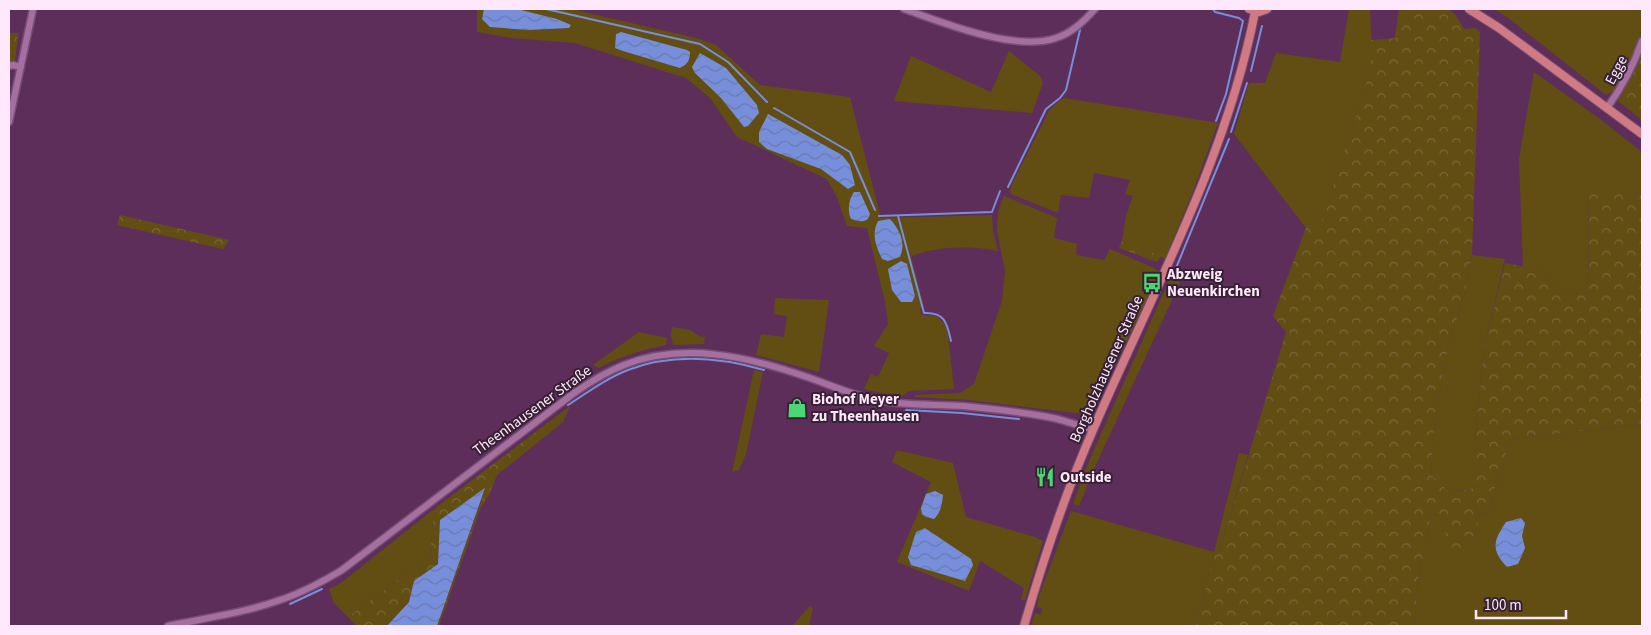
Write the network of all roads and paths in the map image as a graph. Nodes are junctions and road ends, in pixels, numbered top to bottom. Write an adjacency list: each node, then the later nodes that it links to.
1 (33, 9): 9 (street)
2 (904, 9): 3 (street)
3 (1095, 9)
4 (1267, 9): 6 (main road)
5 (1469, 9): 10 (main road)
6 (1252, 10): 13 (main road, Borgholzhausener Straße)
7 (1642, 41): 10 (street, Egge)
8 (9, 66): 9 (street)
9 (21, 67): 11 (street)
10 (1607, 108): 12 (main road)
11 (9, 122)
12 (1642, 134)
13 (1093, 430): 14 (street, Theenhausener Straße); 15 (main road, Borgholzhausener Straße)
14 (168, 626)
15 (1024, 626)

